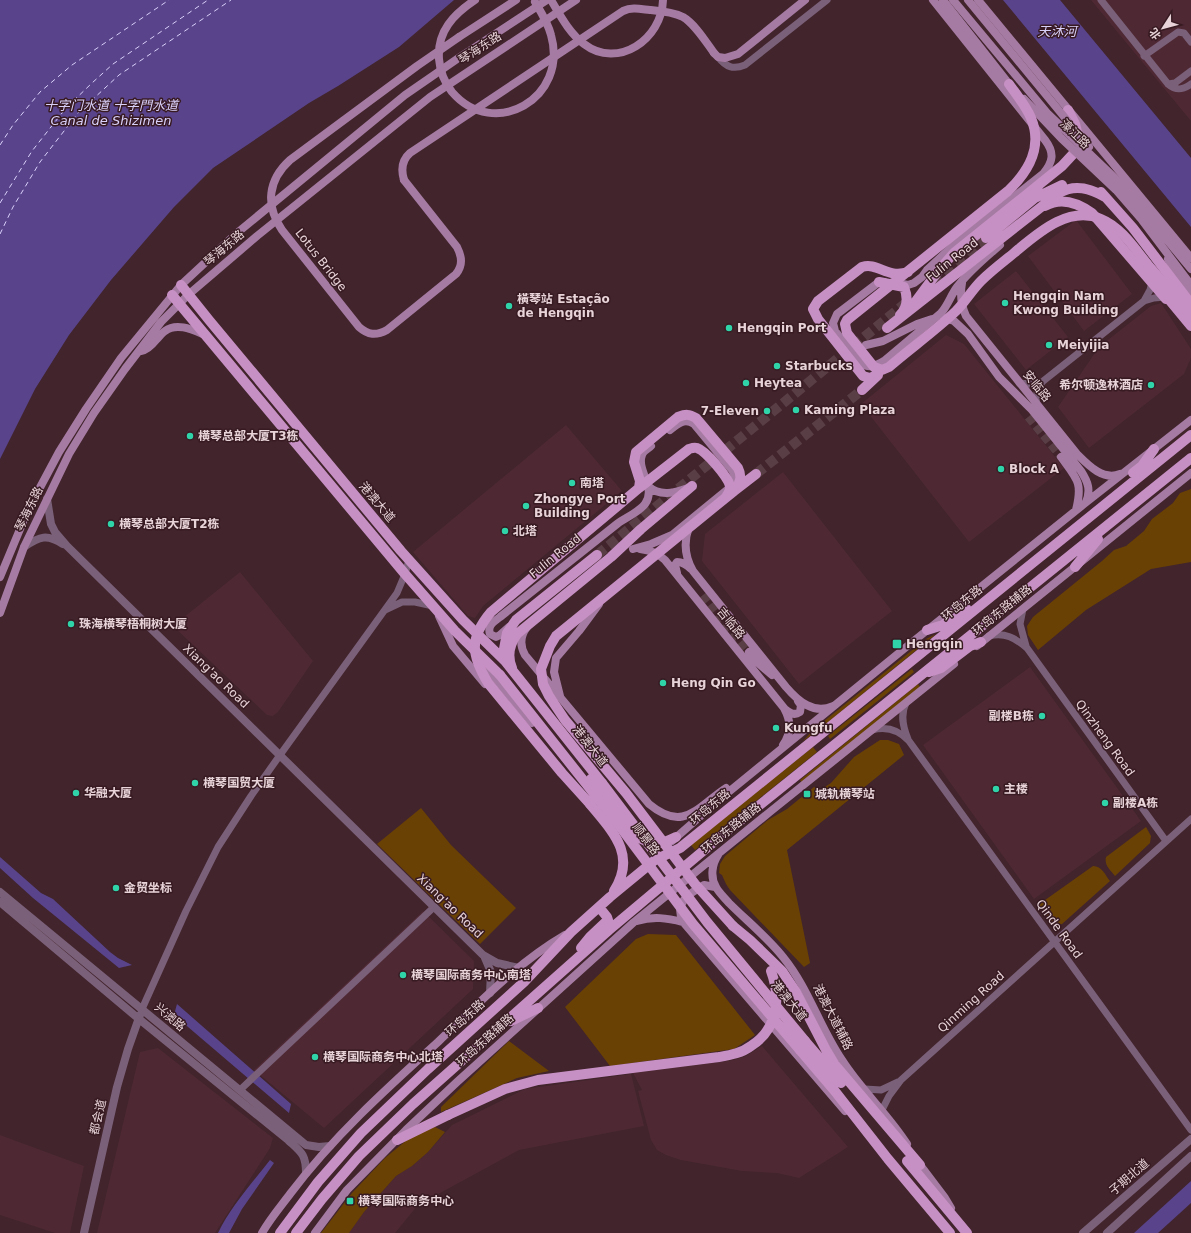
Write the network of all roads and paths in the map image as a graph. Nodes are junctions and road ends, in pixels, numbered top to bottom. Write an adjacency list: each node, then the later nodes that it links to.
1 (475, 0): 3 (main road, bridge)
2 (516, 0): 18 (main road, Lotus Bridge, bridge)
3 (534, 0)
4 (547, 0): 38 (main road, 琴海东路)
5 (551, 0): 7 (main road, bridge)
6 (576, 0): 42 (main road, 琴海东路)
7 (663, 0)
8 (805, 0): 18 (main road, bridge)
9 (827, 0): 18 (street, bridge)
10 (933, 0): 36 (main road)
11 (943, 0): 20 (main road, 濠江路)
12 (953, 0): 25 (main road, 濠江路, bridge)
13 (968, 0): 25 (main road, bridge)
14 (978, 0): 23 (main road)
15 (1101, 0): 17 (street)
16 (1191, 42): 17 (street)
17 (1144, 56): 21 (street)
18 (718, 57)
19 (1191, 71): 21 (street)
20 (1010, 84): 30 (main road, 濠江路, bridge); 34 (main road, bridge)
21 (1168, 84): 22 (street)
22 (1191, 84)
23 (1068, 110): 24 (main road); 32 (main road)
24 (1075, 152): 26 (main road); 47 (main road)
25 (1121, 184): 33 (main road, 濠江路, bridge)
26 (1037, 197): 27 (main road); 31 (main road, Fulin Road)
27 (1106, 197): 28 (main road); 46 (main road)
28 (1031, 215): 35 (main road); 37 (main road); 47 (main road, Fulin Road)
29 (1063, 219): 48 (main road, bridge); 49 (main road, bridge); 54 (main road, bridge)
30 (1155, 237): 39 (main road, 濠江路, bridge); 40 (main road, bridge)
31 (986, 238)
32 (1191, 258)
33 (1191, 269)
34 (908, 272): 54 (main road, bridge); 55 (main road, bridge)
35 (963, 280): 36 (main road); 57 (main road, 安临路)
36 (879, 282): 47 (main road, Fulin Road)
37 (1152, 282): 43 (main road); 44 (street)
38 (181, 285): 41 (main road, 琴海东路); 42 (main road, 港澳大道)
39 (1191, 285)
40 (1191, 294)
41 (172, 295): 45 (main road); 87 (main road, 琴海东路)
42 (188, 295): 45 (main road, 琴海东路); 83 (main road, 港澳大道)
43 (1165, 297): 44 (street); 50 (main road)
44 (1144, 301): 56 (street)
45 (180, 304): 51 (main road, 港澳大道); 53 (main road, 琴海东路)
46 (1191, 304)
47 (911, 310)
48 (1191, 316)
49 (1191, 326)
50 (1191, 330)
51 (205, 335): 53 (main road); 86 (main road, 港澳大道)
52 (866, 345): 74 (main road, 安临路)
53 (138, 352): 72 (main road, 琴海东路)
54 (889, 367): 55 (main road, bridge)
55 (875, 376): 58 (main road)
56 (1042, 382): 57 (street); 59 (street)
57 (1019, 383): 59 (main road, 安临路)
58 (862, 390)
59 (1036, 404): 65 (main road, 安临路)
60 (1191, 420): 62 (main road)
61 (1191, 435): 70 (main road, 环岛东路)
62 (1154, 449): 65 (main road); 70 (main road)
63 (1061, 457): 75 (main road)
64 (1191, 458): 76 (main road)
65 (1126, 470): 74 (main road)
66 (1191, 473): 84 (main road, 环岛东路辅路)
67 (756, 474): 71 (main road, bridge)
68 (692, 486): 69 (main road); 82 (main road)
69 (643, 487): 71 (main road, bridge); 73 (main road, bridge); 77 (main road, Fulin Road); 97 (main road, Fulin Road); 119 (main road, bridge)
70 (1121, 490): 90 (main road, 环岛东路)
71 (734, 491): 73 (main road, bridge)
72 (47, 499): 78 (street, Xiang'ao Road); 79 (main road, 琴海东路)
73 (722, 502): 89 (main road, bridge)
74 (1086, 502): 75 (main road)
75 (1076, 510): 98 (main road)
76 (1123, 512): 84 (main road); 104 (main road)
77 (696, 515): 80 (main road, Fulin Road); 85 (main road, 吉临路)
78 (68, 546): 79 (street); 115 (street, Xiang'ao Road)
79 (24, 547): 94 (main road, 琴海东路)
80 (633, 549): 82 (main road, 吉临路); 88 (main road, 吉临路)
81 (597, 555): 97 (main road, Fulin Road)
82 (611, 557): 96 (main road)
83 (409, 560): 86 (street); 95 (main road, 港澳大道)
84 (1075, 566): 92 (main road, 环岛东路辅路)
85 (693, 571): 88 (main road); 106 (main road, 吉临路)
86 (405, 574): 91 (main road, 港澳大道); 93 (street)
87 (0, 577)
88 (679, 577): 111 (main road, 吉临路)
89 (606, 595): 107 (main road); 135 (main road, bridge)
90 (988, 598): 98 (main road); 126 (main road, 环岛东路)
91 (434, 607): 93 (street); 99 (main road, 港澳大道); 124 (main road)
92 (1023, 609): 100 (main road, 环岛东路辅路); 101 (street)
93 (383, 611): 115 (street)
94 (0, 613)
95 (463, 620): 103 (main road, 港澳大道); 122 (main road)
96 (534, 620): 105 (main road); 107 (main road)
97 (511, 625): 103 (main road)
98 (927, 630): 110 (main road)
99 (457, 633): 119 (main road); 121 (main road, 港澳大道, bridge)
100 (985, 639): 101 (street); 104 (main road); 109 (main road, 环岛东路辅路)
101 (1026, 648): 123 (street, Qinzheng Road)
102 (749, 652): 106 (main road)
103 (505, 661): 105 (main road, 港澳大道)
104 (923, 673): 140 (main road)
105 (517, 675): 117 (main road, 港澳大道)
106 (786, 687): 108 (main road, 吉临路)
107 (561, 699): 118 (main road)
108 (796, 699): 110 (main road, 吉临路); 111 (main road)
109 (906, 702): 112 (main road, 环岛东路辅路); 113 (street)
110 (839, 703): 114 (main road)
111 (784, 708): 114 (main road, 吉临路)
112 (870, 731): 113 (street); 125 (main road, 环岛东路辅路)
113 (909, 741): 137 (street, Qinde Road)
114 (776, 754): 116 (main road)
115 (280, 755): 131 (street, Xiang'ao Road); 143 (street)
116 (764, 764): 118 (main road); 122 (main road)
117 (602, 783): 135 (main road, bridge); 156 (main road, 港澳大道, bridge)
118 (632, 785): 119 (main road)
119 (593, 805): 124 (main road)
120 (1191, 819): 123 (street)
121 (618, 824): 126 (main road, 顺景路, bridge)
122 (676, 837): 126 (main road)
123 (1166, 841): 137 (street)
124 (619, 843): 129 (main road)
125 (719, 852): 127 (main road); 133 (main road, 环岛东路辅路)
126 (654, 864): 129 (main road, 环岛东路); 155 (main road, 港澳大道, bridge)
127 (715, 887): 134 (main road); 147 (main road, 港澳大道辅路)
128 (0, 892): 143 (street, 兴澳路)
129 (610, 897): 132 (main road, 环岛东路)
130 (0, 902): 144 (street, 兴澳路)
131 (434, 907): 138 (street, Xiang'ao Road); 148 (street)
132 (599, 907): 136 (main road, 环岛东路); 140 (main road)
133 (634, 922): 134 (main road); 142 (main road, 环岛东路辅路)
134 (683, 922): 155 (main road)
135 (733, 926): 152 (main road, bridge); 156 (main road)
136 (571, 932): 139 (main road); 160 (main road, 环岛东路)
137 (1055, 942): 146 (street, Qinming Road); 150 (street, Qinde Road)
138 (484, 956): 139 (street); 141 (street)
139 (519, 968): 141 (main road)
140 (563, 970): 145 (main road)
141 (490, 993): 153 (main road)
142 (538, 1008): 145 (main road); 152 (main road, 环岛东路辅路)
143 (142, 1009): 144 (street, 都会道); 148 (street, 兴澳路)
144 (139, 1019): 157 (street, 兴澳路); 158 (street, 都会道)
145 (502, 1025): 161 (main road)
146 (901, 1080): 147 (street); 149 (street)
147 (865, 1089): 149 (main road, 港澳大道辅路)
148 (240, 1090): 153 (street, 兴澳路)
149 (882, 1110): 156 (main road, 港澳大道辅路)
150 (1191, 1130)
151 (1191, 1139): 165 (street, 子期北道)
152 (397, 1140): 162 (main road, 环岛东路辅路)
153 (330, 1146): 157 (main road)
154 (1191, 1156): 166 (street)
155 (888, 1159): 163 (main road, 港澳大道)
156 (919, 1169): 164 (main road, 港澳大道)
157 (306, 1173): 159 (main road)
158 (84, 1233)
159 (262, 1233)
160 (280, 1233)
161 (296, 1233)
162 (315, 1233)
163 (950, 1233)
164 (967, 1233)
165 (1083, 1233)
166 (1107, 1233)

